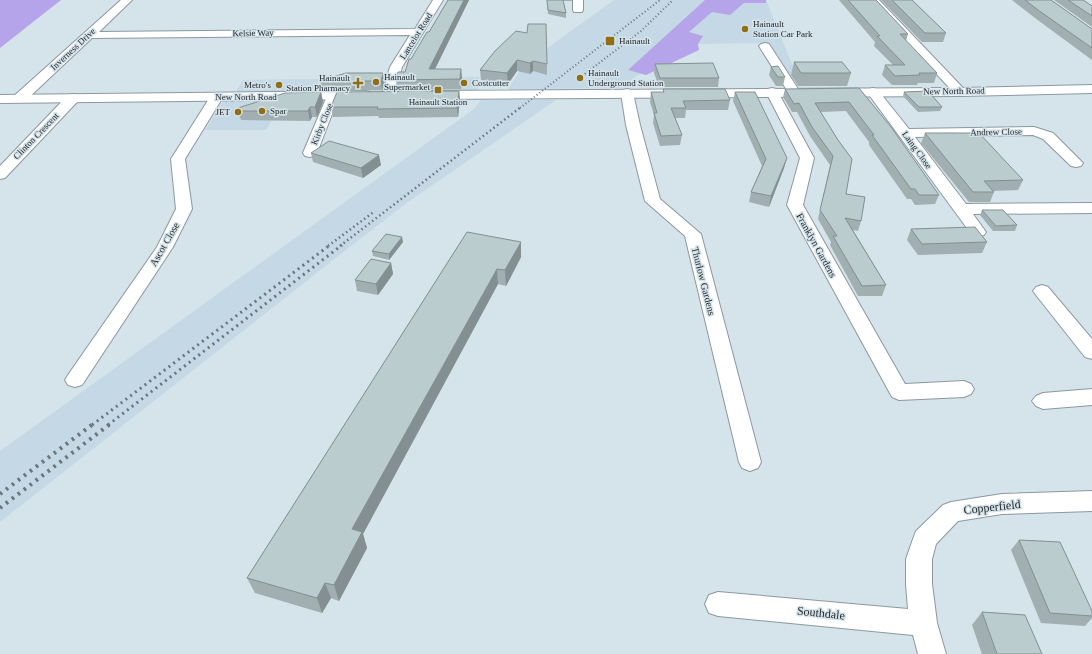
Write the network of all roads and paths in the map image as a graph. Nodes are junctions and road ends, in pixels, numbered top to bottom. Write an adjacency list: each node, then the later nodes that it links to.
1 (127, 0): 5 (street, Inverness Drive)
2 (438, 0): 4 (street, Lancelot Road)
3 (873, 0): 11 (street)
4 (418, 32): 5 (street, Kelsie Way); 13 (street, Lancelot Road)
5 (88, 35): 20 (street, Inverness Drive)
6 (765, 46): 9 (street)
7 (1092, 89): 11 (street, New North Road)
8 (772, 92): 9 (street, New North Road); 12 (street, New North Road); 31 (street, Franklyn Gardens)
9 (794, 92): 10 (street, New North Road)
10 (872, 92): 11 (street, New North Road); 21 (street, Laing Close)
11 (960, 92)
12 (627, 93): 15 (street, New North Road); 34 (street, Thurlow Gardens)
13 (388, 95): 14 (street, New North Road); 16 (street, New North Road)
14 (404, 95)
15 (419, 95)
16 (333, 96): 17 (street, New North Road); 22 (street, Kirby Close)
17 (216, 97): 18 (street, New North Road); 30 (street, Ascot Close)
18 (73, 98): 20 (street, New North Road); 24 (street, Clinton Crescent)
19 (0, 99): 20 (street, New North Road)
20 (19, 99)
21 (905, 133): 23 (street, Andrew Close); 26 (street, Laing Close)
22 (310, 153)
23 (1076, 163)
24 (0, 175)
25 (1092, 208): 26 (street)
26 (961, 209): 27 (street, Laing Close)
27 (978, 232)
28 (1042, 291): 29 (street)
29 (1092, 352)
30 (75, 380)
31 (964, 388)
32 (1092, 397): 33 (street)
33 (1043, 401)
34 (750, 462)
35 (1092, 501): 37 (street, Copperfield)
36 (718, 604): 37 (street, Southdale)
37 (923, 623): 38 (street, Copperfield)
38 (932, 654)

